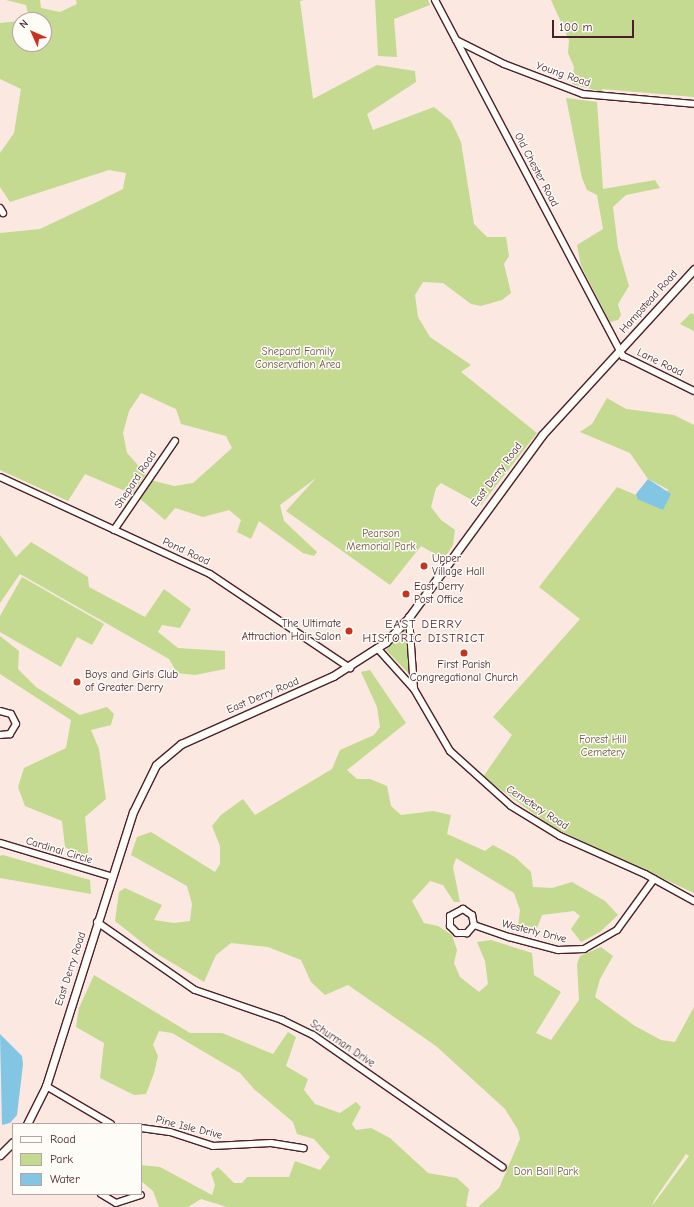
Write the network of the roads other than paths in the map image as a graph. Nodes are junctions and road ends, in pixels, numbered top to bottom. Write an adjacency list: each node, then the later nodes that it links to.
1 (435, 0): 2 (street, Old Chester Road)
2 (456, 40): 3 (street, Young Road); 5 (street, Old Chester Road)
3 (694, 104)
4 (694, 269): 5 (street, Hampstead Road)
5 (620, 350): 6 (street, Lane Road); 10 (street, East Derry Road)
6 (694, 391)
7 (175, 441): 9 (street, Shepard Road)
8 (0, 477): 9 (street, Pond Road)
9 (114, 530): 12 (street, Pond Road)
10 (409, 617): 11 (street, East Derry Road); 13 (street)
11 (378, 649): 12 (street, East Derry Road); 13 (street, Cemetery Road)
12 (350, 668): 17 (street, East Derry Road)
13 (414, 690): 18 (street, Cemetery Road)
14 (0, 712): 15 (street)
15 (0, 736)
16 (0, 843): 17 (street, Cardinal Circle)
17 (113, 877): 20 (street, East Derry Road)
18 (654, 879): 19 (street, Cemetery Road); 21 (street, Westerly Drive)
19 (694, 901)
20 (97, 922): 22 (street, East Derry Road); 29 (street, Schurman Drive)
21 (474, 925): 21 (street)
22 (46, 1086): 23 (street, East Derry Road); 24 (street)
23 (28, 1123)
24 (108, 1123)
25 (142, 1128): 27 (street, Pine Isle Drive)
26 (12, 1143): 28 (street)
27 (304, 1148)
28 (0, 1155)
29 (502, 1167)
30 (103, 1195): 31 (street)
31 (141, 1195)

